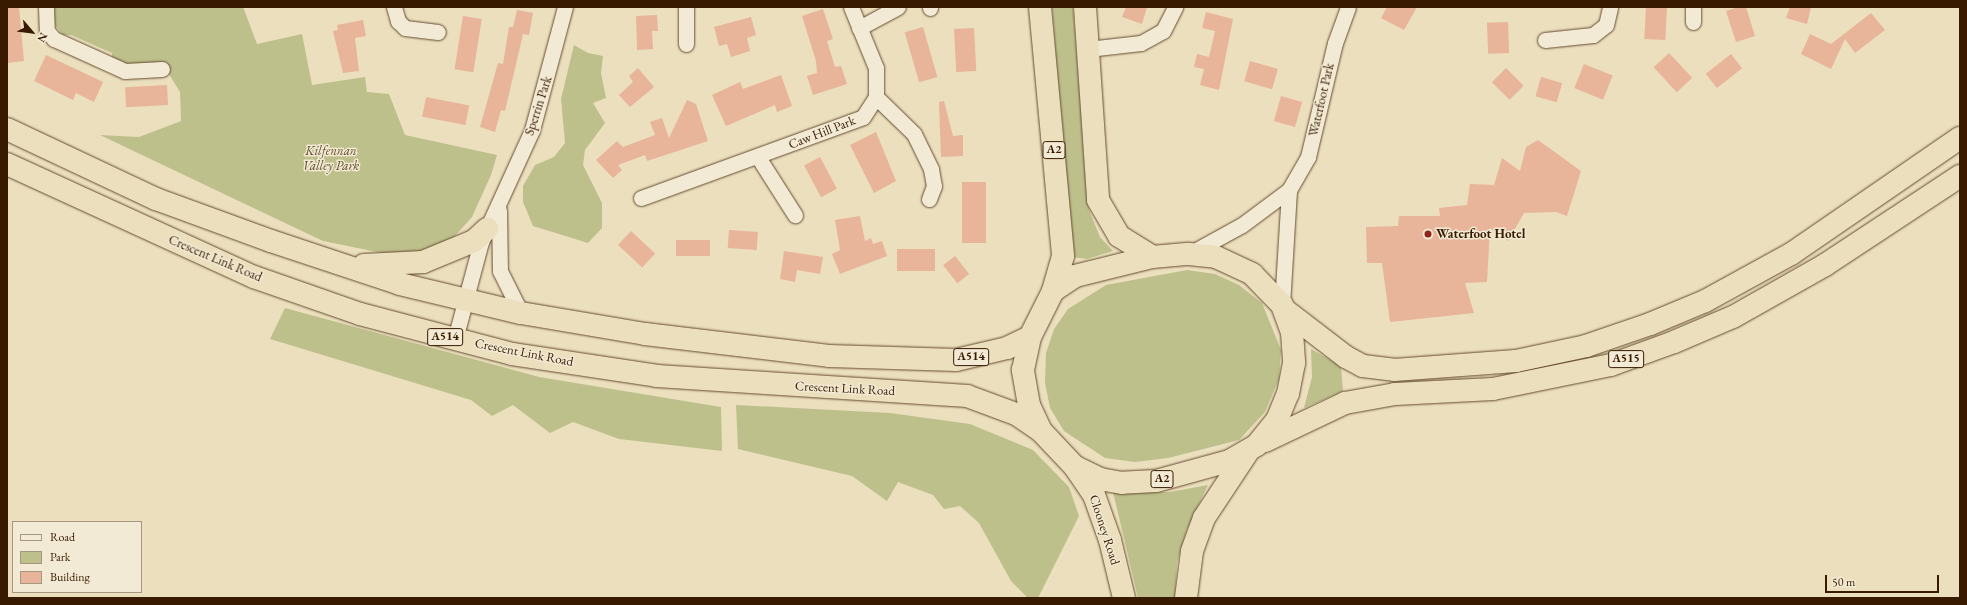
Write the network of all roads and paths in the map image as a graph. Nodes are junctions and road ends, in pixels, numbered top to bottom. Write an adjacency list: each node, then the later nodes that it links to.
1 (46, 7): 19 (street)
2 (394, 7): 15 (street)
3 (565, 7): 29 (street, Sperrin Park)
4 (686, 7): 17 (street)
5 (851, 7): 14 (street)
6 (898, 7): 14 (street)
7 (1040, 7): 35 (highway, A2)
8 (1085, 7): 18 (highway)
9 (1175, 7): 18 (street)
10 (1348, 7): 26 (street, Waterfoot Park)
11 (1610, 7): 16 (street)
12 (1693, 7): 13 (street)
13 (1693, 22)
14 (859, 28): 20 (street)
15 (438, 32)
16 (1545, 40)
17 (686, 44)
18 (1088, 49): 33 (highway)
19 (162, 69)
20 (876, 97): 23 (street, Caw Hill Park); 28 (street)
21 (7, 129): 34 (highway, A514)
22 (1960, 138): 37 (highway, A515)
23 (758, 157): 27 (street, Caw Hill Park); 30 (street)
24 (7, 164): 40 (highway, Crescent Link Road / A514)
25 (1960, 176): 42 (highway, A515)
26 (1289, 190): 32 (street, Waterfoot Park); 37 (street, Waterfoot Park)
27 (641, 198)
28 (929, 199)
29 (500, 201): 31 (street, Sperrin Park); 38 (street, Sperrin Park)
30 (795, 215)
31 (487, 229): 34 (highway); 36 (street, Sperrin Park)
32 (1189, 254): 33 (highway, A2); 37 (highway, A2)
33 (1152, 257): 35 (highway, A2)
34 (339, 263): 36 (highway, A514)
35 (1053, 291): 39 (highway, A2)
36 (465, 300): 38 (highway, A514); 40 (street, Sperrin Park)
37 (1284, 308): 42 (highway, A2)
38 (521, 313): 39 (highway, A514)
39 (1030, 337): 41 (highway, A2)
40 (455, 339): 41 (highway, Crescent Link Road / A514)
41 (1041, 431): 43 (highway, A514)
42 (1252, 449): 43 (highway, A2); 45 (highway, A2)
43 (1075, 467): 44 (highway, Clooney Road)
44 (1124, 598)
45 (1186, 598)

